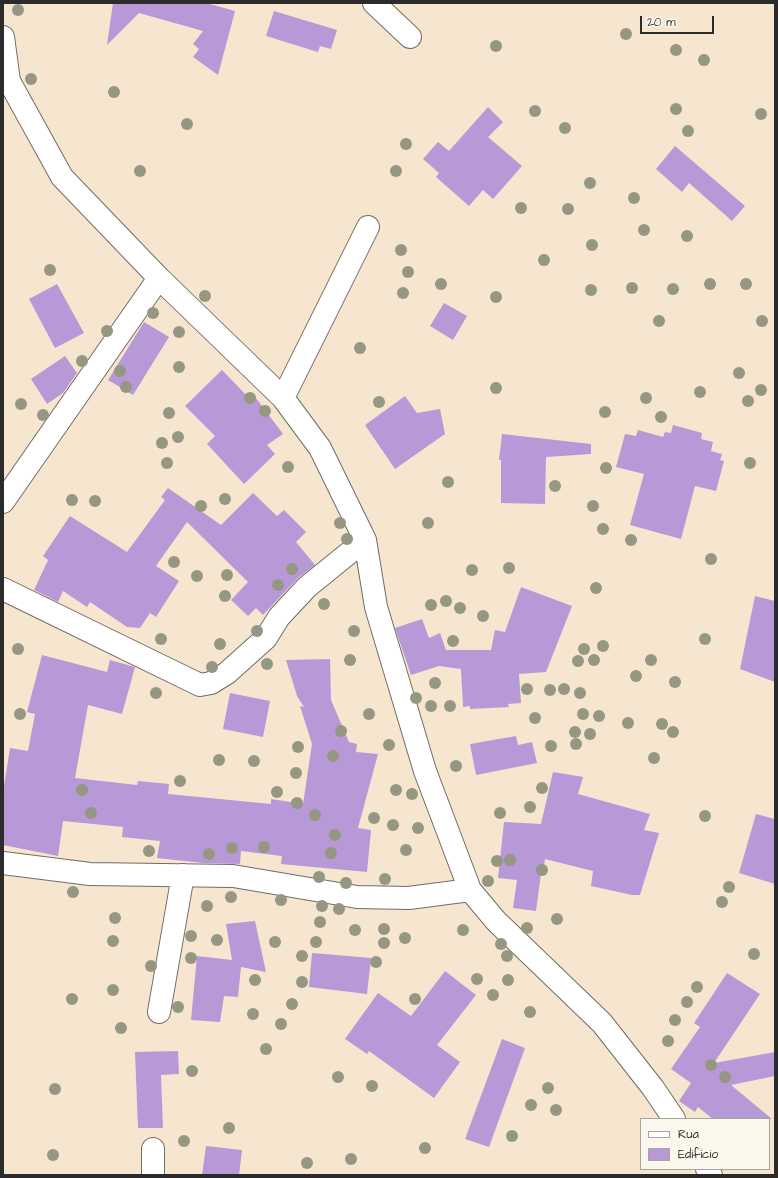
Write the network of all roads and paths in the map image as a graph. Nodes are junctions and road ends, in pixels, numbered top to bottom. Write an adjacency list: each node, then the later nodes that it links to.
1 (374, 3): 3 (street)
2 (3, 37): 5 (street)
3 (410, 37)
4 (368, 227): 6 (street)
5 (159, 278): 6 (street); 7 (street)
6 (283, 398): 8 (street)
7 (3, 502)
8 (365, 540): 9 (street); 12 (street)
9 (3, 589)
10 (3, 863): 11 (street)
11 (183, 875): 12 (street); 13 (street)
12 (470, 890): 14 (street)
13 (159, 1012)
14 (673, 1118)
15 (153, 1149): 16 (street)
16 (153, 1175)

